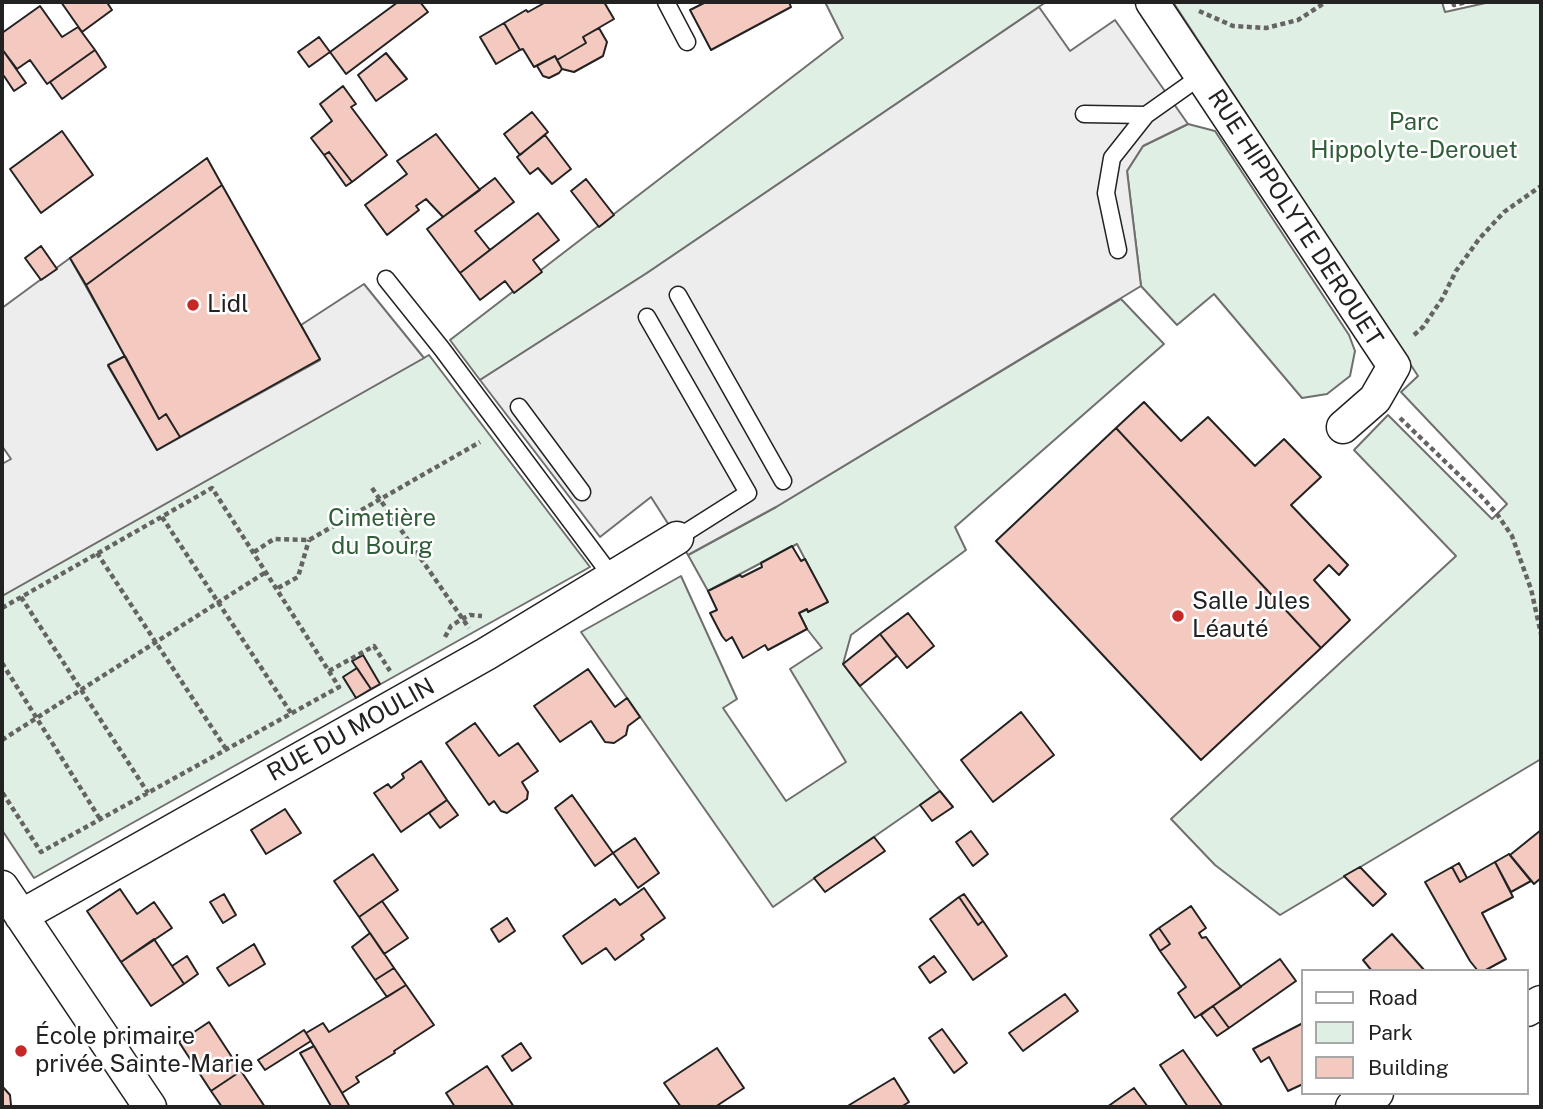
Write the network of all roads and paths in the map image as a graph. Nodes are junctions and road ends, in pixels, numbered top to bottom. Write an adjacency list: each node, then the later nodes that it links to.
1 (666, 2): 7 (lane)
2 (1153, 2): 8 (street, RUE HIPPOLYTE DEROUET)
3 (1326, 2): 6 (path)
4 (1453, 2): 5 (path)
5 (1467, 2)
6 (1195, 8)
7 (687, 41)
8 (1201, 76): 10 (lane); 16 (street, RUE HIPPOLYTE DEROUET)
9 (1084, 114): 10 (lane)
10 (1146, 114): 12 (lane)
11 (1541, 186): 16 (path)
12 (1118, 250)
13 (386, 279): 31 (lane)
14 (678, 295): 21 (lane)
15 (647, 317): 26 (lane)
16 (1383, 353): 17 (street, RUE HIPPOLYTE DEROUET)
17 (1378, 394): 19 (street, RUE HIPPOLYTE DEROUET); 38 (path)
18 (519, 407): 23 (lane)
19 (1343, 427)
20 (480, 442): 24 (path)
21 (783, 481)
22 (372, 488): 24 (path)
23 (582, 492)
24 (380, 499): 27 (path); 37 (path)
25 (162, 517): 28 (path); 29 (path); 34 (path)
26 (677, 538): 31 (street, RUE DU MOULIN)
27 (309, 540): 28 (path); 32 (path)
28 (254, 552): 30 (path)
29 (97, 553): 33 (path); 40 (path)
30 (266, 572): 32 (path); 34 (path)
31 (613, 578): 41 (street, RUE DU MOULIN)
32 (278, 589): 44 (path)
33 (21, 597): 35 (path); 45 (path)
34 (218, 603): 40 (path); 46 (path)
35 (2, 608)
36 (487, 617): 37 (path)
37 (462, 619): 39 (path); 41 (path)
38 (1541, 634)
39 (445, 638)
40 (156, 642): 45 (path); 49 (path)
41 (486, 654): 54 (street, RUE DU MOULIN)
42 (2, 663): 47 (path)
43 (400, 665): 44 (path)
44 (329, 671): 46 (path)
45 (81, 690): 47 (path); 51 (path)
46 (291, 713): 49 (path)
47 (36, 718): 48 (path); 52 (path)
48 (2, 740)
49 (226, 749): 51 (path)
50 (2, 792): 52 (path)
51 (148, 793): 52 (path)
52 (100, 819)
53 (2, 887): 54 (street)
54 (21, 916): 56 (street)
55 (1373, 1095): 57 (street)
56 (150, 1107)
57 (1352, 1107)

